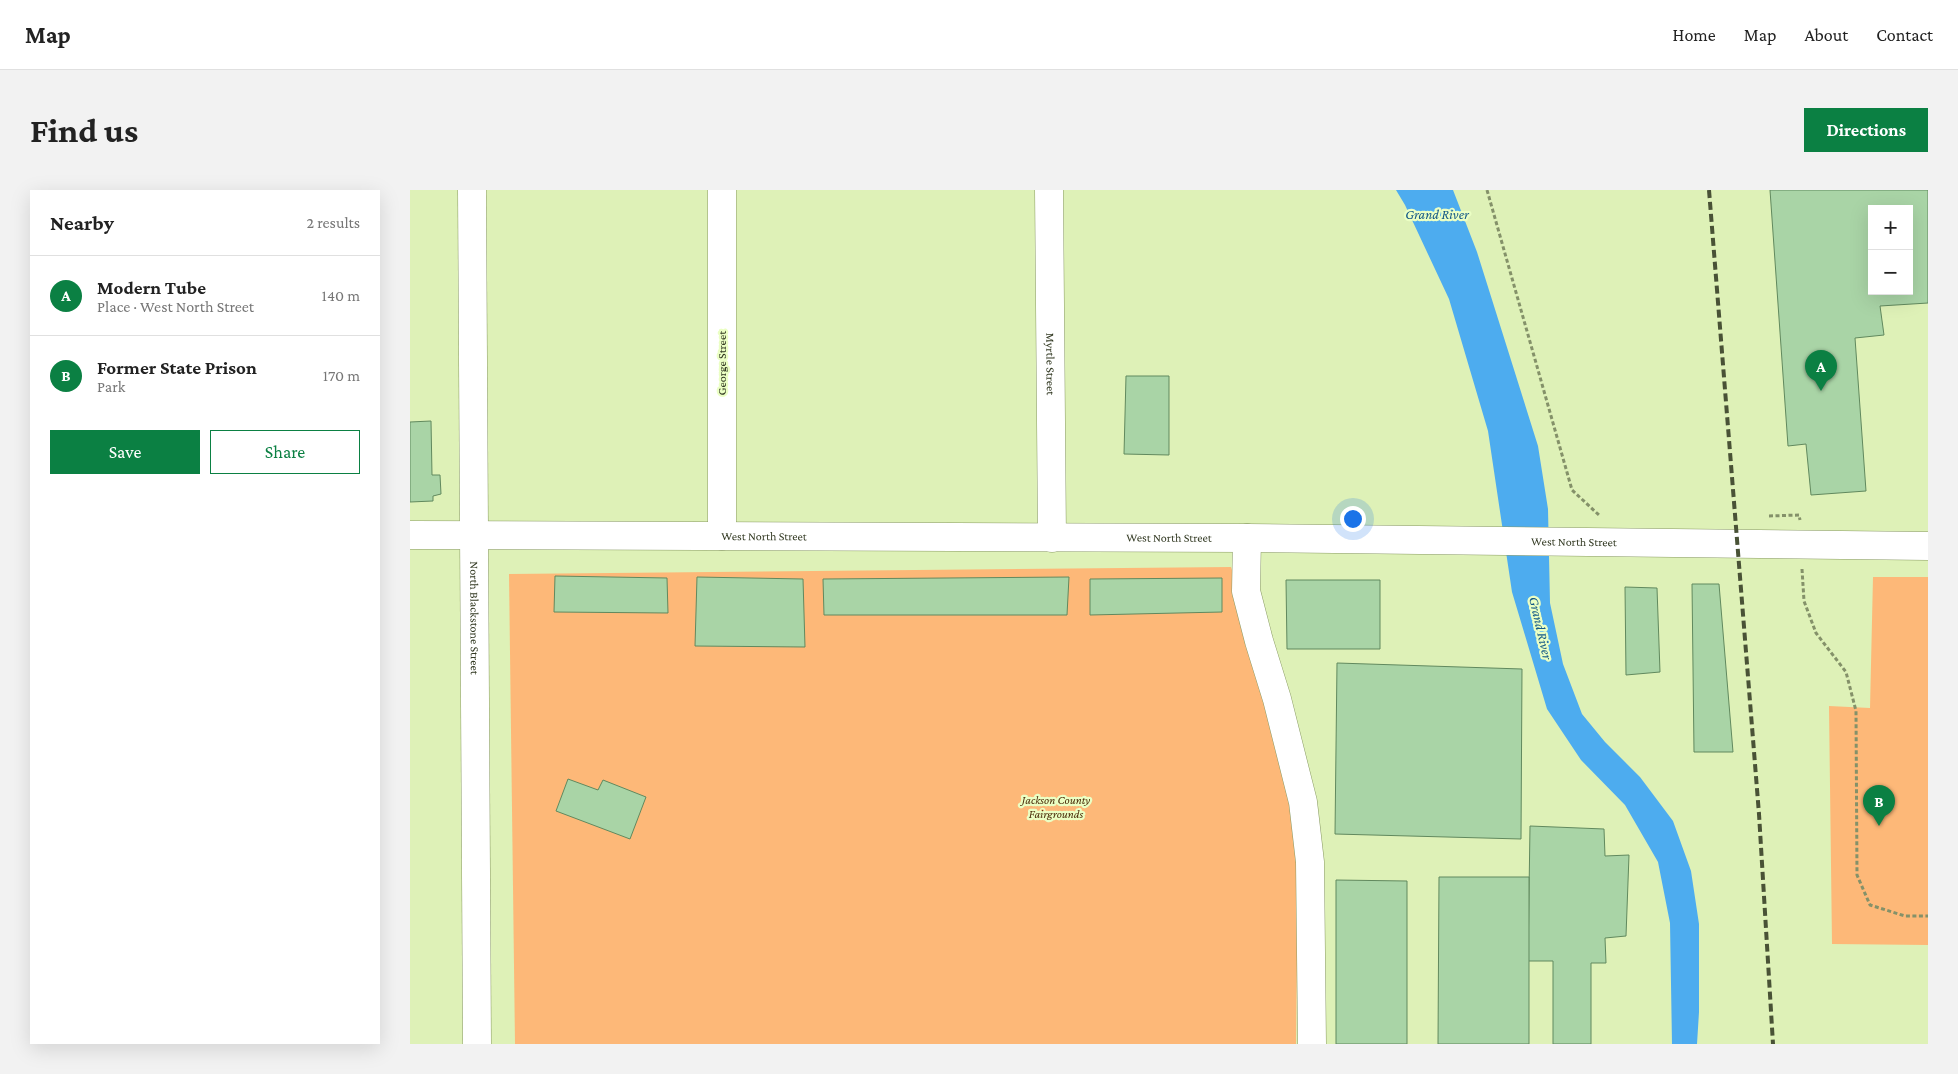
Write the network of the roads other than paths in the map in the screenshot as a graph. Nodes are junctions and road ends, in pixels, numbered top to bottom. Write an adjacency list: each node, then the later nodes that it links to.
1 (472, 190): 4 (street, North Blackstone Street)
2 (722, 190): 6 (street, George Street)
3 (1049, 190): 7 (street, Myrtle Street)
4 (474, 535): 5 (street, West North Street); 6 (street, West North Street); 10 (street, North Blackstone Street)
5 (410, 536)
6 (722, 536): 7 (street, West North Street)
7 (1052, 538): 8 (street, West North Street)
8 (1247, 538): 9 (street, West North Street); 11 (street)
9 (1928, 546)
10 (477, 1044)
11 (1312, 1044)

